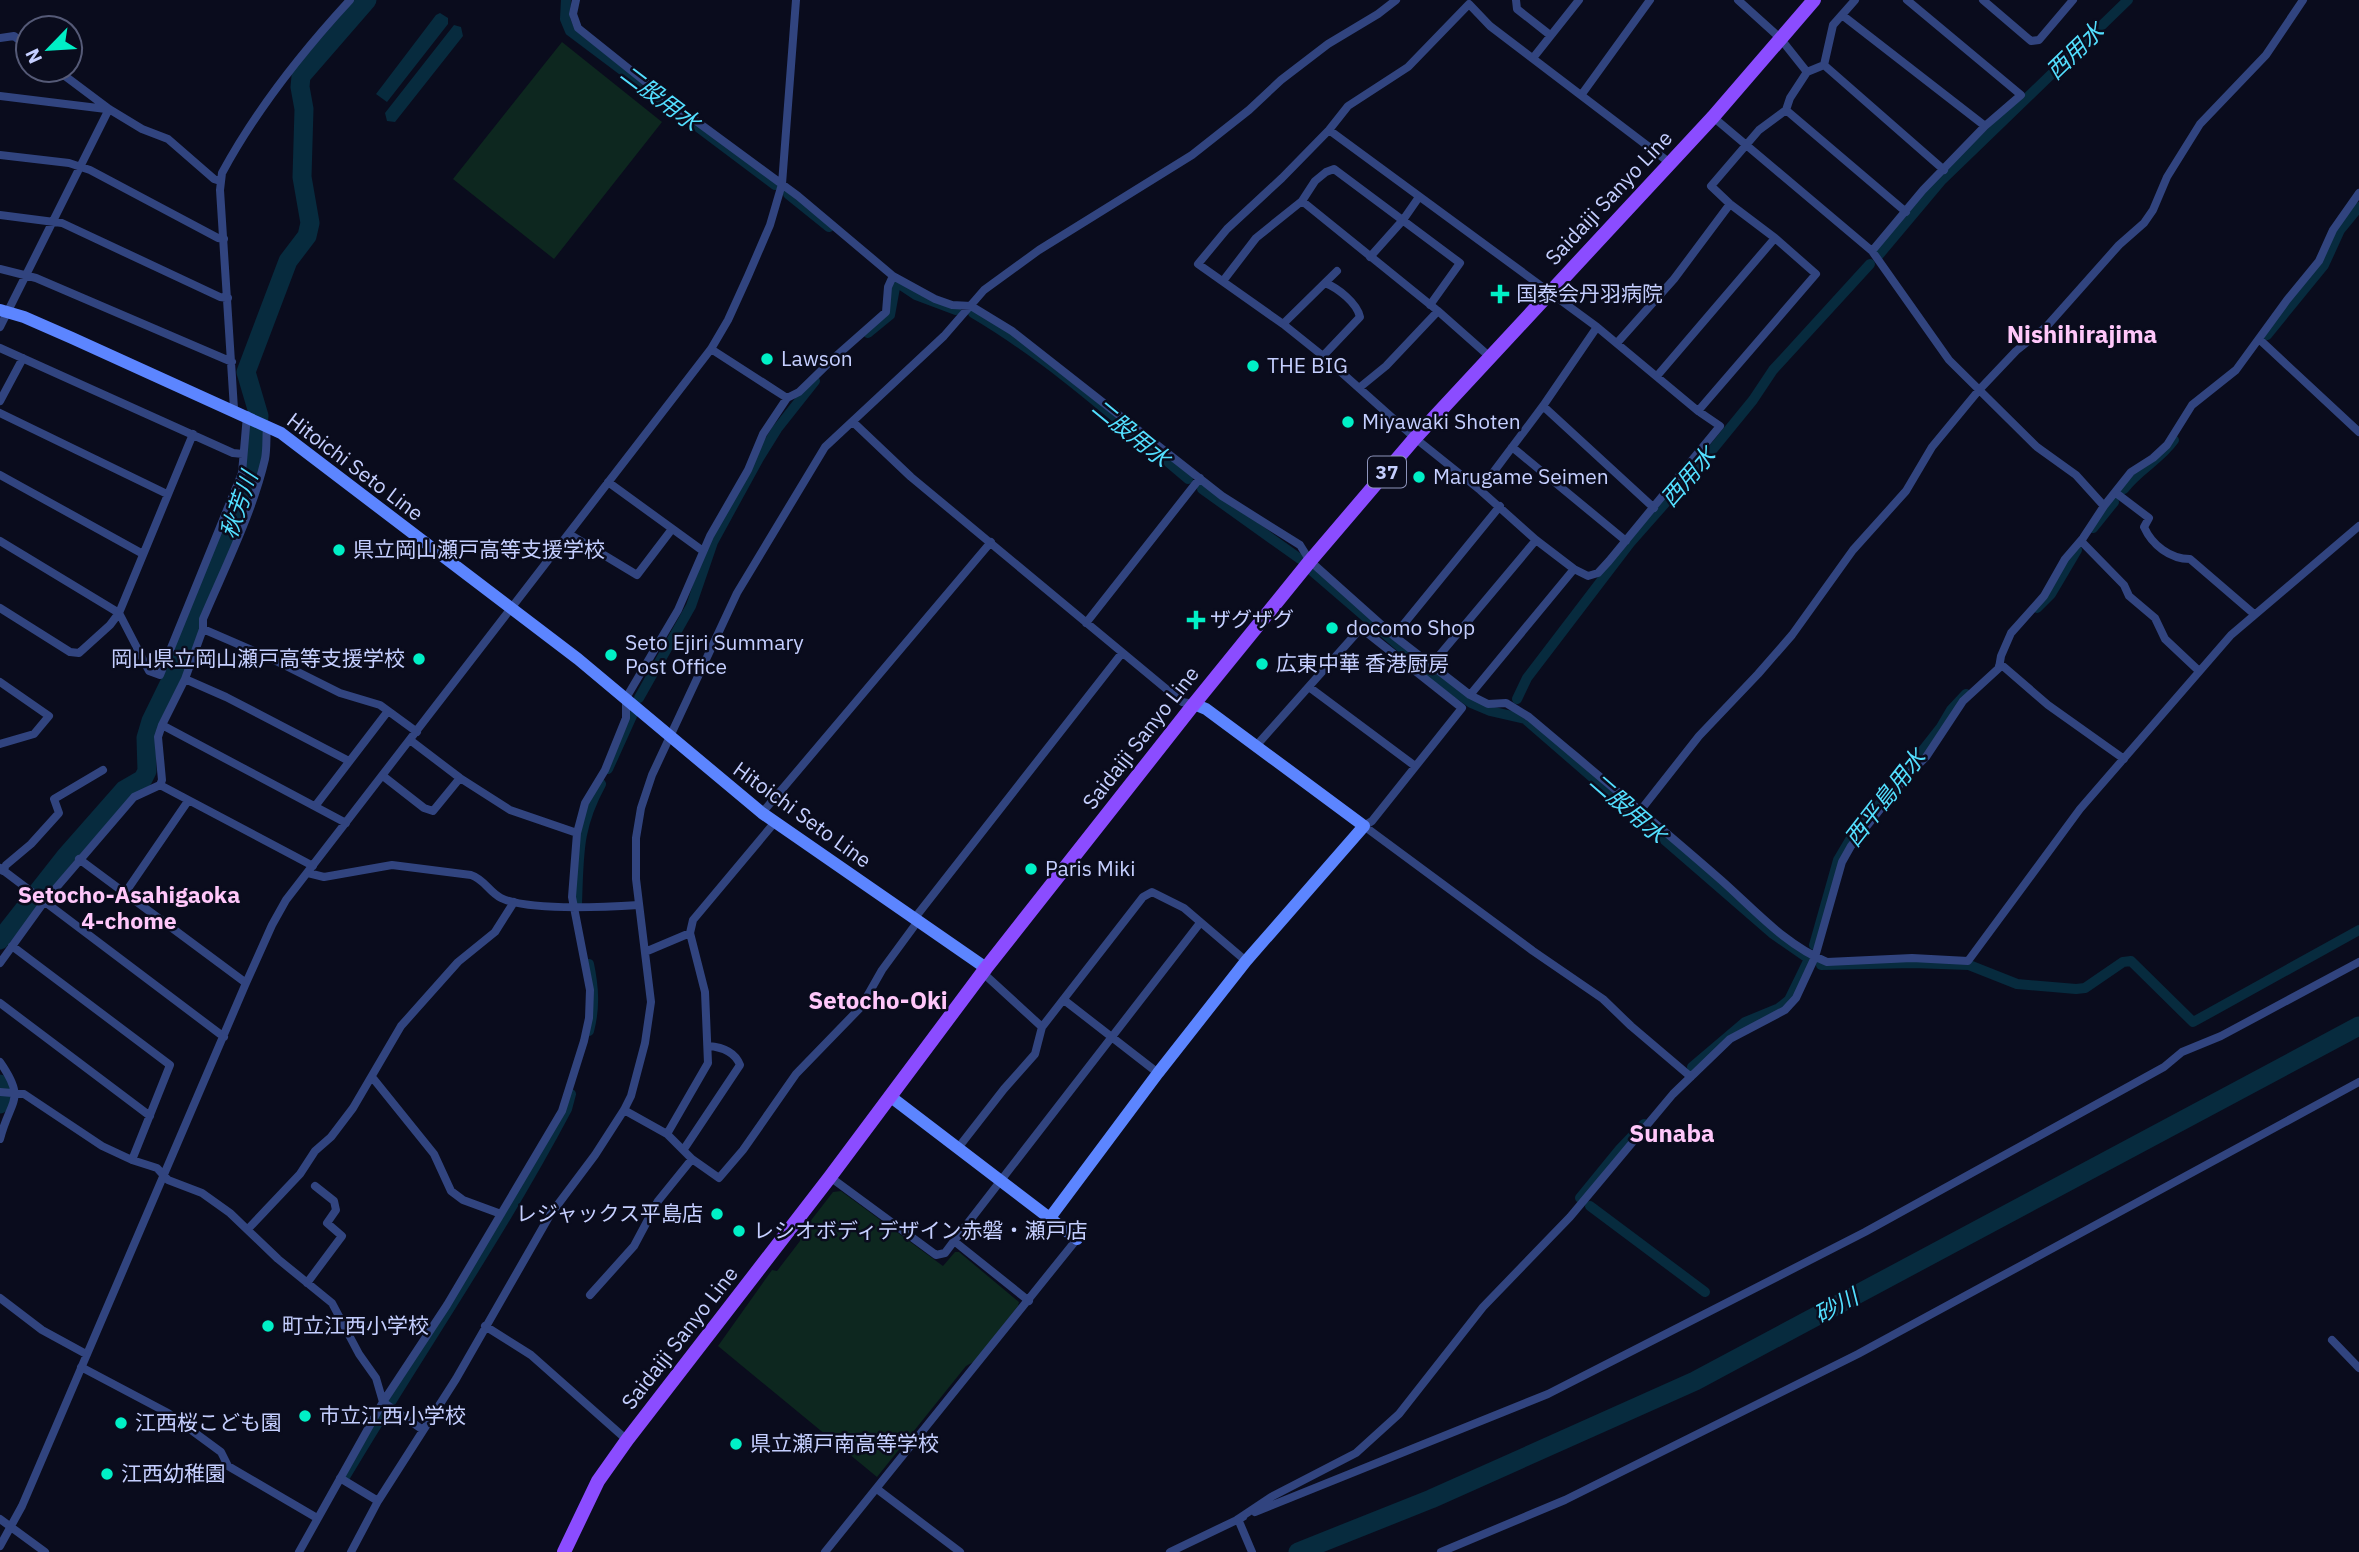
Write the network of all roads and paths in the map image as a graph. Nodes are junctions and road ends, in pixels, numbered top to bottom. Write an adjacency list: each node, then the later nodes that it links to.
1 (350, 0): 34 (street)
2 (576, 0): 35 (street)
3 (796, 0): 35 (street)
4 (1395, 0): 56 (street)
5 (1516, 0): 16 (street)
6 (1579, 0): 16 (street)
7 (1650, 0): 22 (street)
8 (1738, 0): 17 (street)
9 (1814, 0): 17 (main road, Saidaiji Sanyo Line / 37)
10 (1855, 0): 15 (street)
11 (1907, 0): 27 (street)
12 (1983, 0): 14 (street)
13 (2303, 0): 72 (street)
14 (2068, 2)
15 (1842, 15): 19 (street); 27 (street)
16 (1550, 34): 18 (street)
17 (1780, 38): 20 (street); 26 (main road, Saidaiji Sanyo Line / 37)
18 (1532, 58): 22 (street); 28 (street)
19 (1824, 65): 20 (street); 33 (street)
20 (1807, 72): 25 (street)
21 (76, 84): 24 (street)
22 (1582, 94): 31 (street)
23 (0, 96): 24 (street)
24 (109, 109): 32 (street); 34 (street)
25 (1786, 110): 29 (street); 40 (street)
26 (1713, 117): 29 (street); 31 (main road, Saidaiji Sanyo Line / 37)
27 (1985, 126): 33 (street)
28 (1329, 130): 37 (street); 52 (street)
29 (1748, 145): 39 (street); 46 (street)
30 (0, 155): 32 (street)
31 (1670, 163): 54 (main road, Saidaiji Sanyo Line / 37)
32 (80, 167): 43 (street); 45 (street)
33 (1944, 170): 40 (street)
34 (220, 181): 45 (street)
35 (782, 184): 51 (street); 65 (street)
36 (2359, 193): 62 (street)
37 (1419, 197): 42 (street); 54 (street)
38 (1302, 201): 42 (street); 47 (street); 52 (street)
39 (1730, 204): 44 (street); 63 (street)
40 (1906, 212): 46 (street)
41 (0, 215): 43 (street)
42 (1403, 220): 47 (street); 57 (street)
43 (53, 221): 50 (street); 55 (street)
44 (1775, 238): 70 (street); 77 (street)
45 (224, 239): 55 (street)
46 (1872, 251): 72 (street)
47 (1370, 257): 57 (street)
48 (0, 269): 50 (street)
49 (1337, 271): 53 (street)
50 (27, 275): 58 (street); 69 (street)
51 (893, 276): 56 (street); 73 (street)
52 (1223, 281): 59 (street)
53 (1325, 283): 59 (street); 66 (street)
54 (1550, 293): 61 (street); 67 (main road, Saidaiji Sanyo Line / 37)
55 (228, 298): 69 (street)
56 (971, 306): 80 (street); 87 (street)
57 (1434, 308): 67 (street); 71 (street)
58 (4, 310): 60 (street); 76 (main road, Hitoichi Seto Line)
59 (1283, 324): 66 (street)
60 (0, 327)
61 (1597, 327): 63 (street); 75 (street)
62 (2259, 339): 81 (street); 90 (street)
63 (1617, 342): 70 (street)
64 (0, 348): 68 (street)
65 (711, 349): 73 (street); 88 (street)
66 (1322, 356): 71 (street)
67 (1490, 357): 83 (main road, Saidaiji Sanyo Line / 37)
68 (23, 358): 74 (street); 82 (street)
69 (232, 362): 76 (street)
70 (1657, 376): 77 (street)
71 (1359, 388): 83 (street)
72 (1979, 390): 93 (street); 140 (street)
73 (788, 398): 103 (street)
74 (0, 401)
75 (1543, 407): 84 (street); 94 (street)
76 (234, 410): 79 (main road, Hitoichi Seto Line)
77 (1698, 411): 94 (street)
78 (0, 413): 91 (street)
79 (257, 421): 85 (street); 108 (main road, Hitoichi Seto Line); 112 (street)
80 (853, 422): 102 (street); 127 (street)
81 (2359, 432)
82 (193, 434): 85 (street); 91 (street)
83 (1415, 438): 89 (street); 105 (main road, Saidaiji Sanyo Line / 37)
84 (1512, 447): 89 (street); 100 (street)
85 (243, 454): 109 (street)
86 (0, 475): 104 (street)
87 (1200, 478): 105 (street); 111 (street)
88 (608, 482): 96 (street); 97 (street)
89 (1480, 490): 92 (street)
90 (2116, 493): 93 (street); 110 (street)
91 (167, 495): 104 (street)
92 (1500, 506): 98 (street); 113 (street)
93 (2104, 506): 101 (street)
94 (1654, 508): 100 (street)
95 (2359, 526): 110 (street)
96 (672, 529): 97 (street); 103 (street)
97 (569, 534): 108 (street)
98 (1536, 540): 106 (street); 115 (street)
99 (0, 541): 109 (street)
100 (1626, 541): 106 (street)
101 (2081, 541): 116 (street); 117 (street)
102 (991, 542): 111 (street); 141 (street)
103 (704, 551): 122 (street)
104 (143, 554): 109 (street)
105 (1310, 561): 113 (street); 123 (main road, Saidaiji Sanyo Line / 37)
106 (1574, 569): 121 (street)
107 (0, 608): 109 (street)
108 (511, 609): 122 (main road, Hitoichi Seto Line); 126 (street)
109 (119, 613)
110 (2254, 614): 117 (street)
111 (1086, 623): 114 (street)
112 (203, 629): 118 (street); 124 (street)
113 (1394, 636): 115 (street)
114 (1122, 653): 123 (street); 154 (street)
115 (1432, 664): 121 (street)
116 (1999, 666): 131 (street); 159 (street)
117 (2199, 671): 131 (street)
118 (185, 679): 125 (street); 132 (street)
119 (0, 682): 129 (street)
120 (1309, 687): 130 (street); 133 (street); 133 (street)
121 (1470, 695): 140 (street)
122 (626, 698): 127 (main road, Hitoichi Seto Line); 145 (street)
123 (1194, 704): 130 (main road); 163 (main road, Saidaiji Sanyo Line / 37)
124 (388, 711): 126 (street); 132 (street)
125 (162, 725): 137 (street); 139 (street)
126 (416, 732): 128 (street)
127 (670, 736): 141 (main road, Hitoichi Seto Line); 152 (street)
128 (410, 740): 135 (street); 136 (street)
129 (0, 744)
130 (1255, 746): 144 (main road)
131 (2124, 759): 159 (street)
132 (349, 761): 139 (street)
133 (1415, 766): 144 (street)
134 (103, 770): 147 (street)
135 (383, 776): 136 (street); 143 (street)
136 (460, 778): 145 (street)
137 (160, 785): 138 (street); 146 (street)
138 (188, 801): 148 (street); 149 (street)
139 (316, 805): 143 (street)
140 (1640, 811): 159 (street)
141 (762, 813): 142 (main road, Hitoichi Seto Line)
142 (775, 822): 154 (main road, Hitoichi Seto Line); 156 (street)
143 (346, 823): 148 (street)
144 (1364, 826): 160 (main road); 174 (street)
145 (577, 833): 153 (street)
146 (79, 859): 149 (street); 150 (street)
147 (2, 869): 150 (street)
148 (310, 869): 151 (street); 164 (street)
149 (125, 892): 164 (street)
150 (37, 897): 157 (street); 168 (street)
151 (514, 902): 153 (street); 173 (street)
152 (639, 905): 153 (street); 158 (street)
153 (572, 907): 191 (street)
154 (916, 920): 163 (main road, Hitoichi Seto Line); 185 (street)
155 (1200, 923): 160 (street); 165 (street); 169 (street)
156 (690, 933): 158 (street); 170 (street)
157 (12, 946): 162 (street); 180 (street)
158 (645, 952): 179 (street)
159 (1815, 957): 174 (street)
160 (1246, 961): 172 (main road)
161 (2359, 962): 213 (street)
162 (0, 963)
163 (984, 970): 167 (street); 178 (main road, Saidaiji Sanyo Line / 37)
164 (246, 983): 168 (street)
165 (1064, 1000): 167 (street); 169 (street)
166 (0, 1003): 180 (street)
167 (1042, 1027): 184 (street)
168 (224, 1037): 187 (street)
169 (1111, 1037): 172 (street); 189 (street)
170 (708, 1046): 181 (street); 183 (street)
171 (0, 1062): 177 (street)
172 (1158, 1073): 192 (main road)
173 (372, 1077): 191 (street); 193 (street)
174 (1691, 1077): 213 (street)
175 (2359, 1082): 224 (street)
176 (3, 1092): 177 (street)
177 (16, 1093): 182 (street); 186 (street)
178 (891, 1097): 184 (main road); 188 (main road, Saidaiji Sanyo Line / 37)
179 (624, 1110): 181 (street); 200 (street)
180 (150, 1116): 186 (street)
181 (667, 1133): 183 (street)
182 (0, 1139)
183 (684, 1149): 185 (street)
184 (958, 1149): 189 (main road)
185 (692, 1159): 197 (street)
186 (132, 1160): 187 (street)
187 (163, 1174): 193 (street); 202 (street)
188 (830, 1177): 195 (street); 207 (main road, Saidaiji Sanyo Line / 37)
189 (1001, 1181): 192 (main road); 195 (street)
190 (315, 1186): 196 (street)
191 (501, 1214): 205 (street)
192 (1049, 1219): 194 (main road)
193 (248, 1229): 196 (street)
194 (1077, 1239): 199 (street)
195 (954, 1241): 199 (street)
196 (307, 1283): 205 (street)
197 (590, 1295)
198 (0, 1298): 202 (street)
199 (1029, 1301): 209 (street)
200 (485, 1326): 206 (street); 207 (street)
201 (2332, 1340): 204 (street)
202 (86, 1354): 203 (street)
203 (81, 1367): 211 (street); 214 (street)
204 (2359, 1368)
205 (383, 1402): 206 (street); 208 (street)
206 (423, 1430): 210 (street)
207 (627, 1440): 219 (main road, Saidaiji Sanyo Line / 37)
208 (340, 1478): 210 (street); 211 (street)
209 (877, 1489): 220 (street); 221 (street)
210 (378, 1501): 218 (street)
211 (317, 1518): 217 (street)
212 (0, 1519): 214 (street)
213 (1238, 1519): 222 (street); 223 (street)
214 (12, 1527): 215 (street); 216 (street)
215 (1, 1549)
216 (45, 1552)
217 (299, 1552)
218 (351, 1552)
219 (564, 1552)
220 (825, 1552)
221 (960, 1552)
222 (1170, 1552)
223 (1252, 1552)
224 (1441, 1552)

